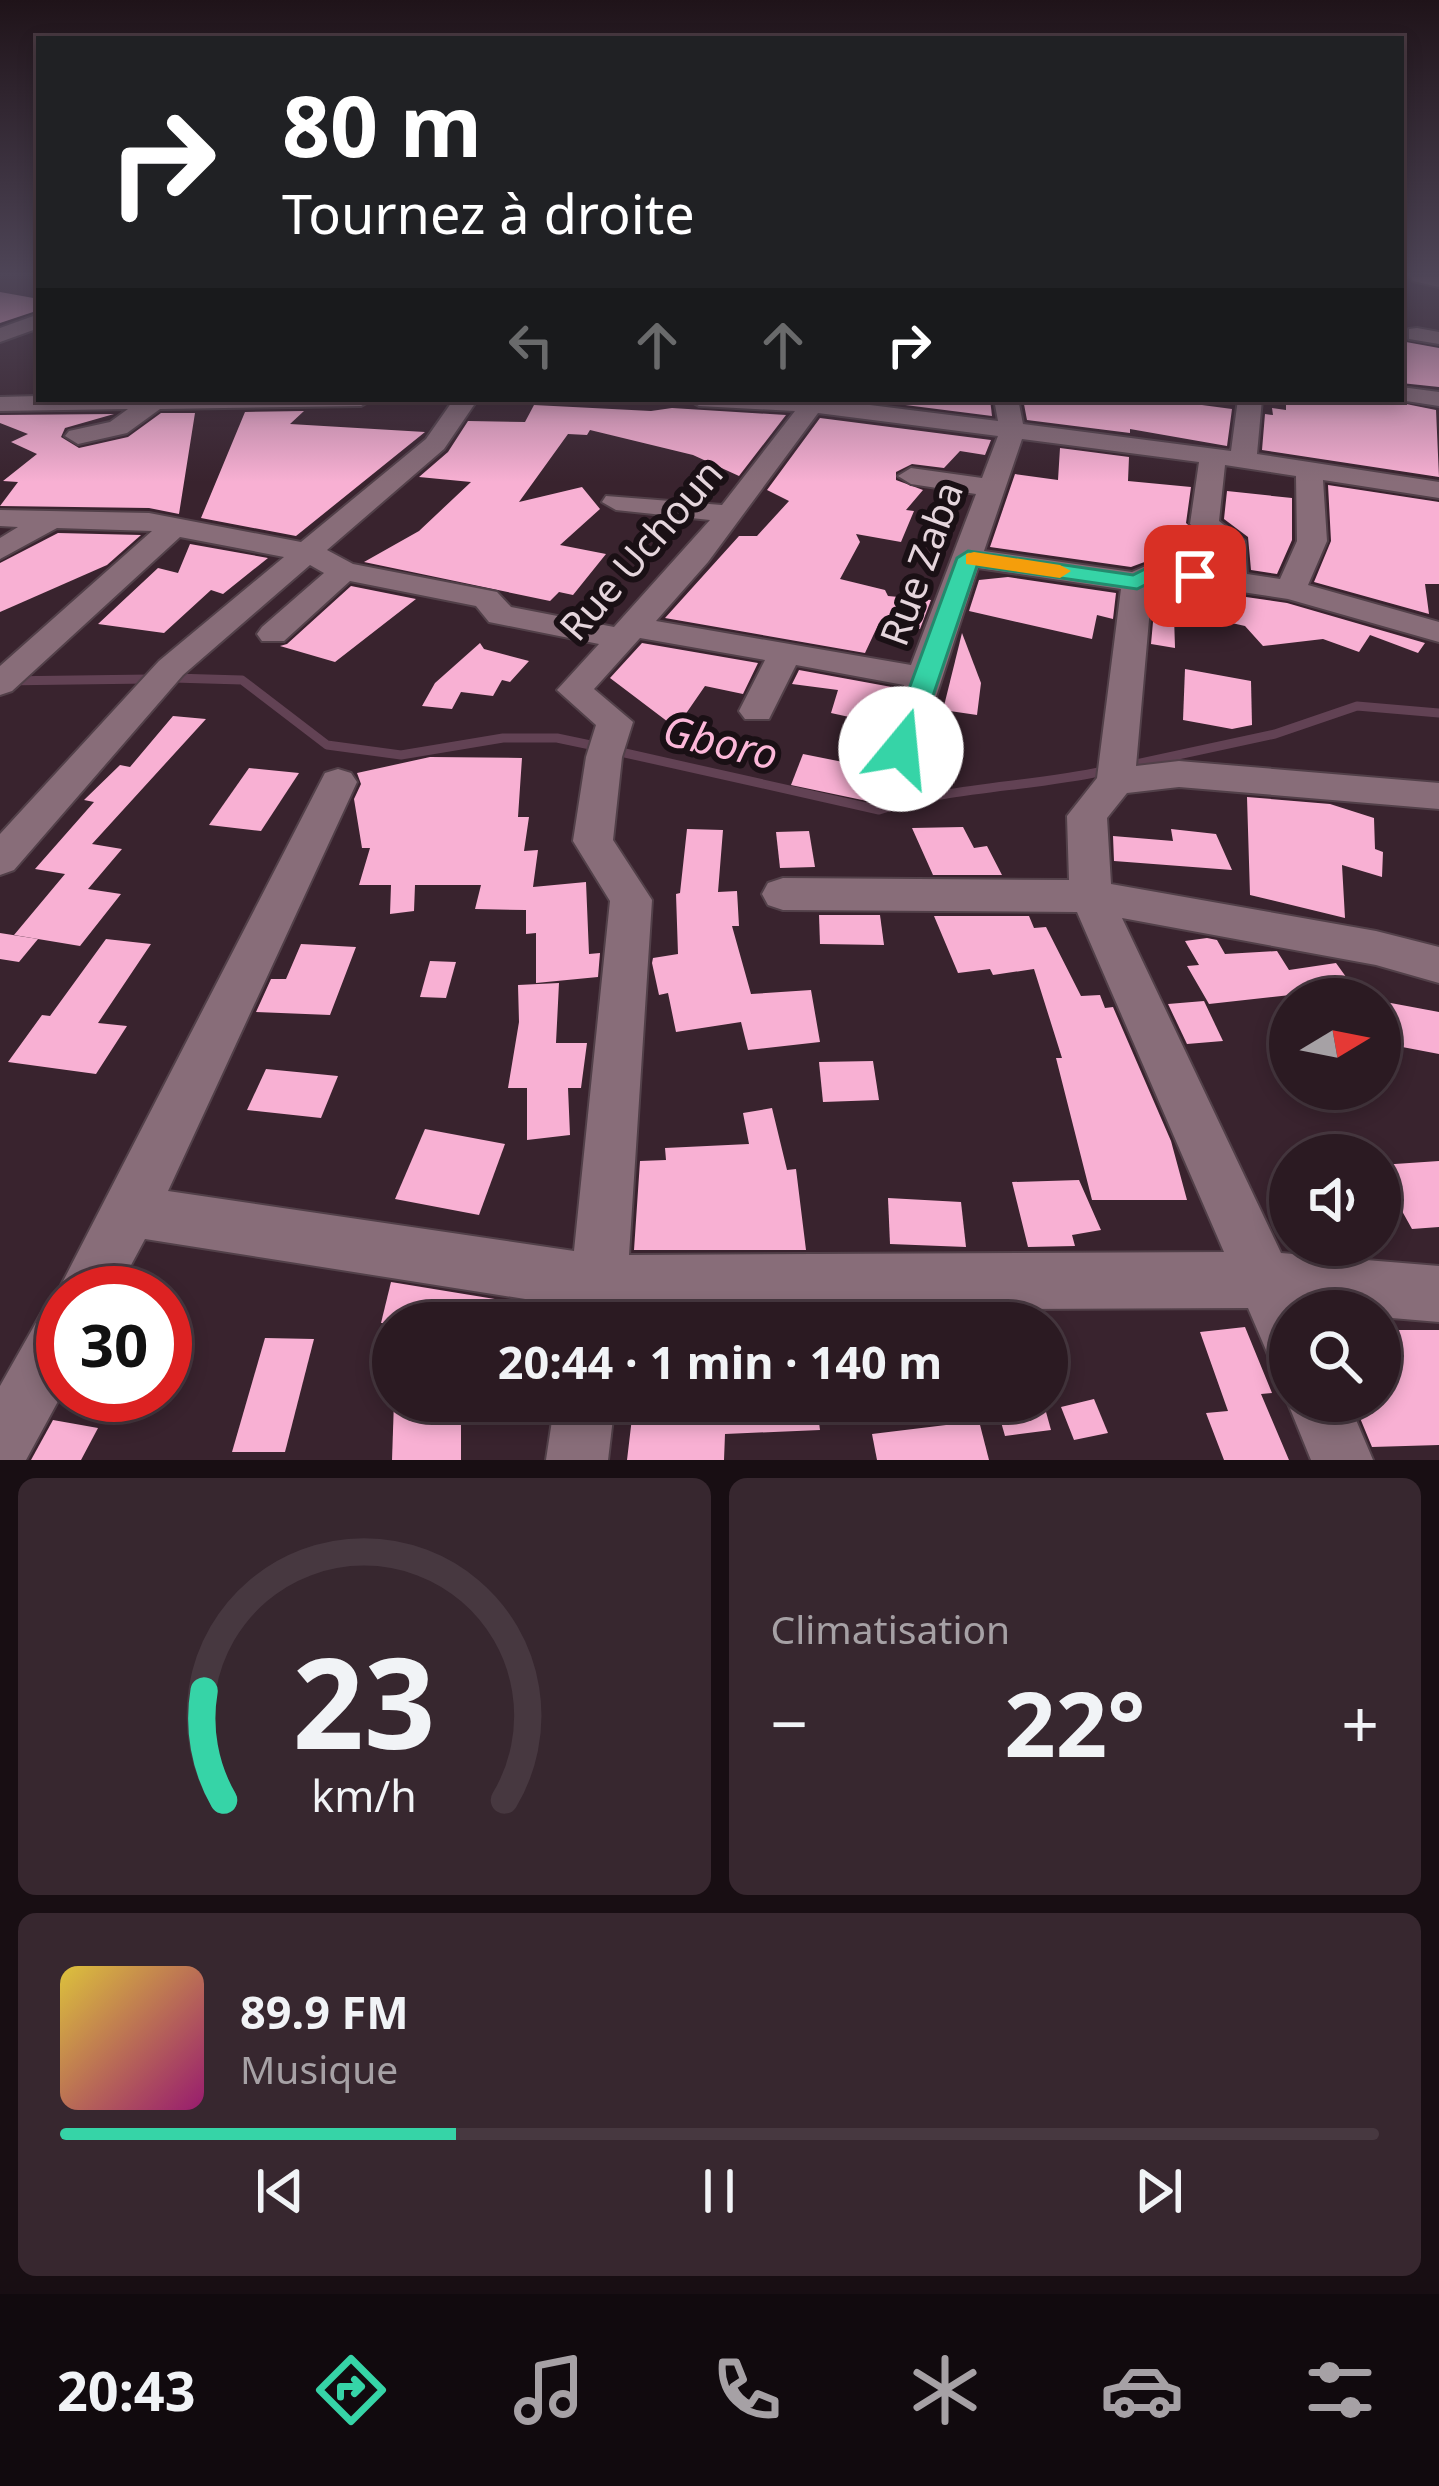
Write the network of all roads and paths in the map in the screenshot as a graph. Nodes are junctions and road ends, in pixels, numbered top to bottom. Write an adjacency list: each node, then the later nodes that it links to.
1 (1404, 394): 2 (street)
2 (1439, 399)
3 (77, 402): 9 (street); 10 (street)
4 (171, 402): 9 (street)
5 (464, 402): 26 (street)
6 (793, 402): 11 (street); 21 (street, Rue Uchoun)
7 (1007, 402): 12 (street)
8 (1250, 402): 15 (street)
9 (153, 403): 13 (street)
10 (0, 404)
11 (906, 408): 12 (street)
12 (1012, 432): 14 (street); 18 (street, Rue Zaba)
13 (78, 436)
14 (1213, 456): 15 (street); 29 (street)
15 (1243, 460): 16 (street)
16 (1309, 472): 19 (street); 31 (street)
17 (911, 476): 18 (street)
18 (992, 488): 27 (street, Rue Zaba)
19 (1439, 490)
20 (616, 502): 21 (street)
21 (729, 514): 32 (street, Rue Uchoun)
22 (0, 518): 23 (street)
23 (52, 519): 24 (street); 25 (street)
24 (173, 527): 26 (street); 37 (street)
25 (0, 550)
26 (310, 553): 28 (street); 43 (street)
27 (968, 558): 30 (street); 36 (street, Rue Zaba)
28 (344, 572): 32 (street); 34 (street)
29 (1232, 581): 30 (street); 31 (street)
30 (1137, 582): 40 (street)
31 (1291, 590): 33 (street)
32 (625, 632): 35 (street); 54 (street, Rue Uchoun)
33 (1439, 632)
34 (273, 634)
35 (785, 653): 36 (street); 38 (street)
36 (923, 678): 41 (street, Rue Zaba)
37 (5, 679)
38 (758, 711)
39 (338, 782): 48 (street)
40 (1116, 782): 42 (street); 46 (street)
41 (888, 792)
42 (1439, 796)
43 (19, 813): 44 (street)
44 (0, 860)
45 (783, 894): 46 (street)
46 (1090, 896): 47 (street); 50 (street)
47 (1439, 965)
48 (130, 1210): 49 (street); 53 (street)
49 (100, 1266)
50 (1267, 1280): 51 (street); 52 (street); 55 (street)
51 (1271, 1290)
52 (1439, 1294)
53 (593, 1302)
54 (598, 1302)
55 (627, 1302)
56 (36, 1381): 59 (street)
57 (583, 1422): 60 (street)
58 (1326, 1422): 61 (street)
59 (0, 1446)
60 (578, 1460)
61 (1342, 1460)

